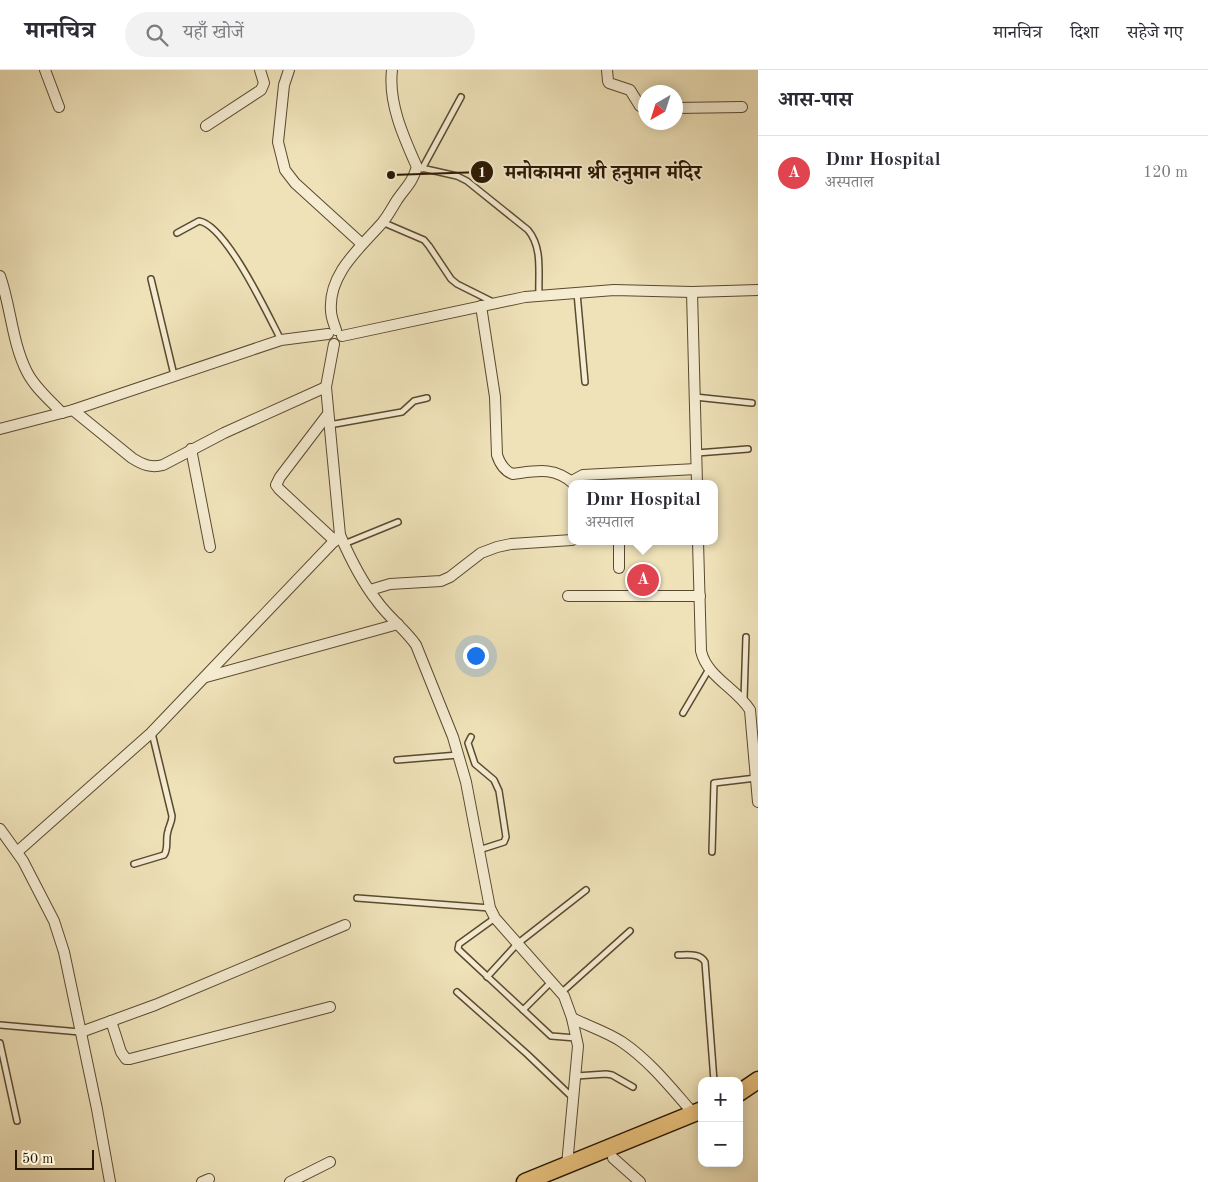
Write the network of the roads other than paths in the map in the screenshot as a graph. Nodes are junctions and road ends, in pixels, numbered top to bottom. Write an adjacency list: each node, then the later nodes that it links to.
1 (45, 70): 9 (street)
2 (260, 70): 11 (street)
3 (290, 70): 15 (street)
4 (392, 70): 12 (street)
5 (607, 70): 7 (street)
6 (461, 97): 12 (lane)
7 (638, 103)
8 (742, 107): 10 (street)
9 (59, 108)
10 (683, 108)
11 (206, 126)
12 (420, 168): 13 (street); 21 (lane)
13 (382, 222): 15 (street); 22 (lane)
14 (177, 233): 25 (lane)
15 (362, 244): 24 (street)
16 (0, 276): 33 (street)
17 (151, 279): 26 (lane)
18 (758, 290): 19 (street)
19 (692, 292): 20 (street); 29 (street)
20 (577, 293): 21 (street); 27 (lane)
21 (539, 296): 22 (street)
22 (495, 303): 23 (street)
23 (481, 306): 24 (street); 40 (street)
24 (335, 336): 25 (street); 28 (street)
25 (281, 340): 26 (street)
26 (174, 375): 32 (street)
27 (585, 382)
28 (326, 387): 34 (street); 36 (street)
29 (695, 397): 31 (lane); 38 (street)
30 (427, 398): 34 (lane)
31 (752, 402)
32 (73, 410): 33 (street); 36 (street)
33 (62, 413): 35 (street)
34 (329, 419): 44 (street); 44 (street)
35 (0, 430)
36 (191, 449): 48 (street)
37 (748, 449): 38 (lane)
38 (696, 453): 39 (street)
39 (696, 469): 41 (street); 42 (street)
40 (568, 480)
41 (577, 480)
42 (697, 480)
43 (398, 522): 44 (lane)
44 (340, 540): 50 (street); 56 (street)
45 (568, 540): 50 (street)
46 (618, 545): 49 (street)
47 (698, 545): 52 (street)
48 (210, 546)
49 (619, 568)
50 (370, 590): 53 (street)
51 (568, 596): 52 (street)
52 (700, 596): 55 (street)
53 (398, 624): 56 (street); 61 (street)
54 (746, 638): 57 (lane)
55 (708, 668): 57 (street); 58 (lane)
56 (205, 677): 59 (street)
57 (744, 700): 63 (street)
58 (682, 713)
59 (151, 733): 67 (street); 69 (lane)
60 (471, 737): 66 (lane)
61 (458, 755): 62 (lane); 66 (street)
62 (397, 760)
63 (756, 778): 64 (street); 68 (lane)
64 (758, 802)
65 (0, 829): 67 (street)
66 (479, 850): 72 (street)
67 (17, 852): 87 (street)
68 (712, 852)
69 (134, 864)
70 (586, 890): 76 (lane)
71 (357, 898): 72 (lane)
72 (490, 908): 73 (street)
73 (495, 918): 76 (street); 78 (lane)
74 (346, 925): 85 (street)
75 (630, 931): 81 (lane)
76 (517, 944): 78 (lane); 79 (street)
77 (678, 955): 91 (lane)
78 (487, 977): 83 (lane)
79 (551, 982): 81 (street); 83 (lane)
80 (457, 992): 96 (lane)
81 (561, 993): 84 (street)
82 (330, 1008): 85 (street)
83 (523, 1010): 88 (lane)
84 (572, 1018): 88 (street); 98 (street)
85 (111, 1021): 87 (street)
86 (0, 1025): 87 (lane)
87 (81, 1032): 105 (street)
88 (576, 1038): 90 (street)
89 (0, 1043): 101 (lane)
90 (576, 1076): 93 (lane); 96 (street)
91 (714, 1077)
92 (758, 1080): 94 (main road)
93 (633, 1088)
94 (743, 1090)
95 (758, 1092): 97 (main road)
96 (572, 1098): 104 (street)
97 (743, 1101)
98 (698, 1113)
99 (698, 1114): 104 (main road)
100 (698, 1115): 102 (main road)
101 (17, 1122)
102 (613, 1158): 108 (main road); 109 (street)
103 (330, 1162): 106 (street)
104 (567, 1165): 107 (main road)
105 (110, 1182)
106 (290, 1182)
107 (525, 1182)
108 (554, 1182)
109 (640, 1182)

